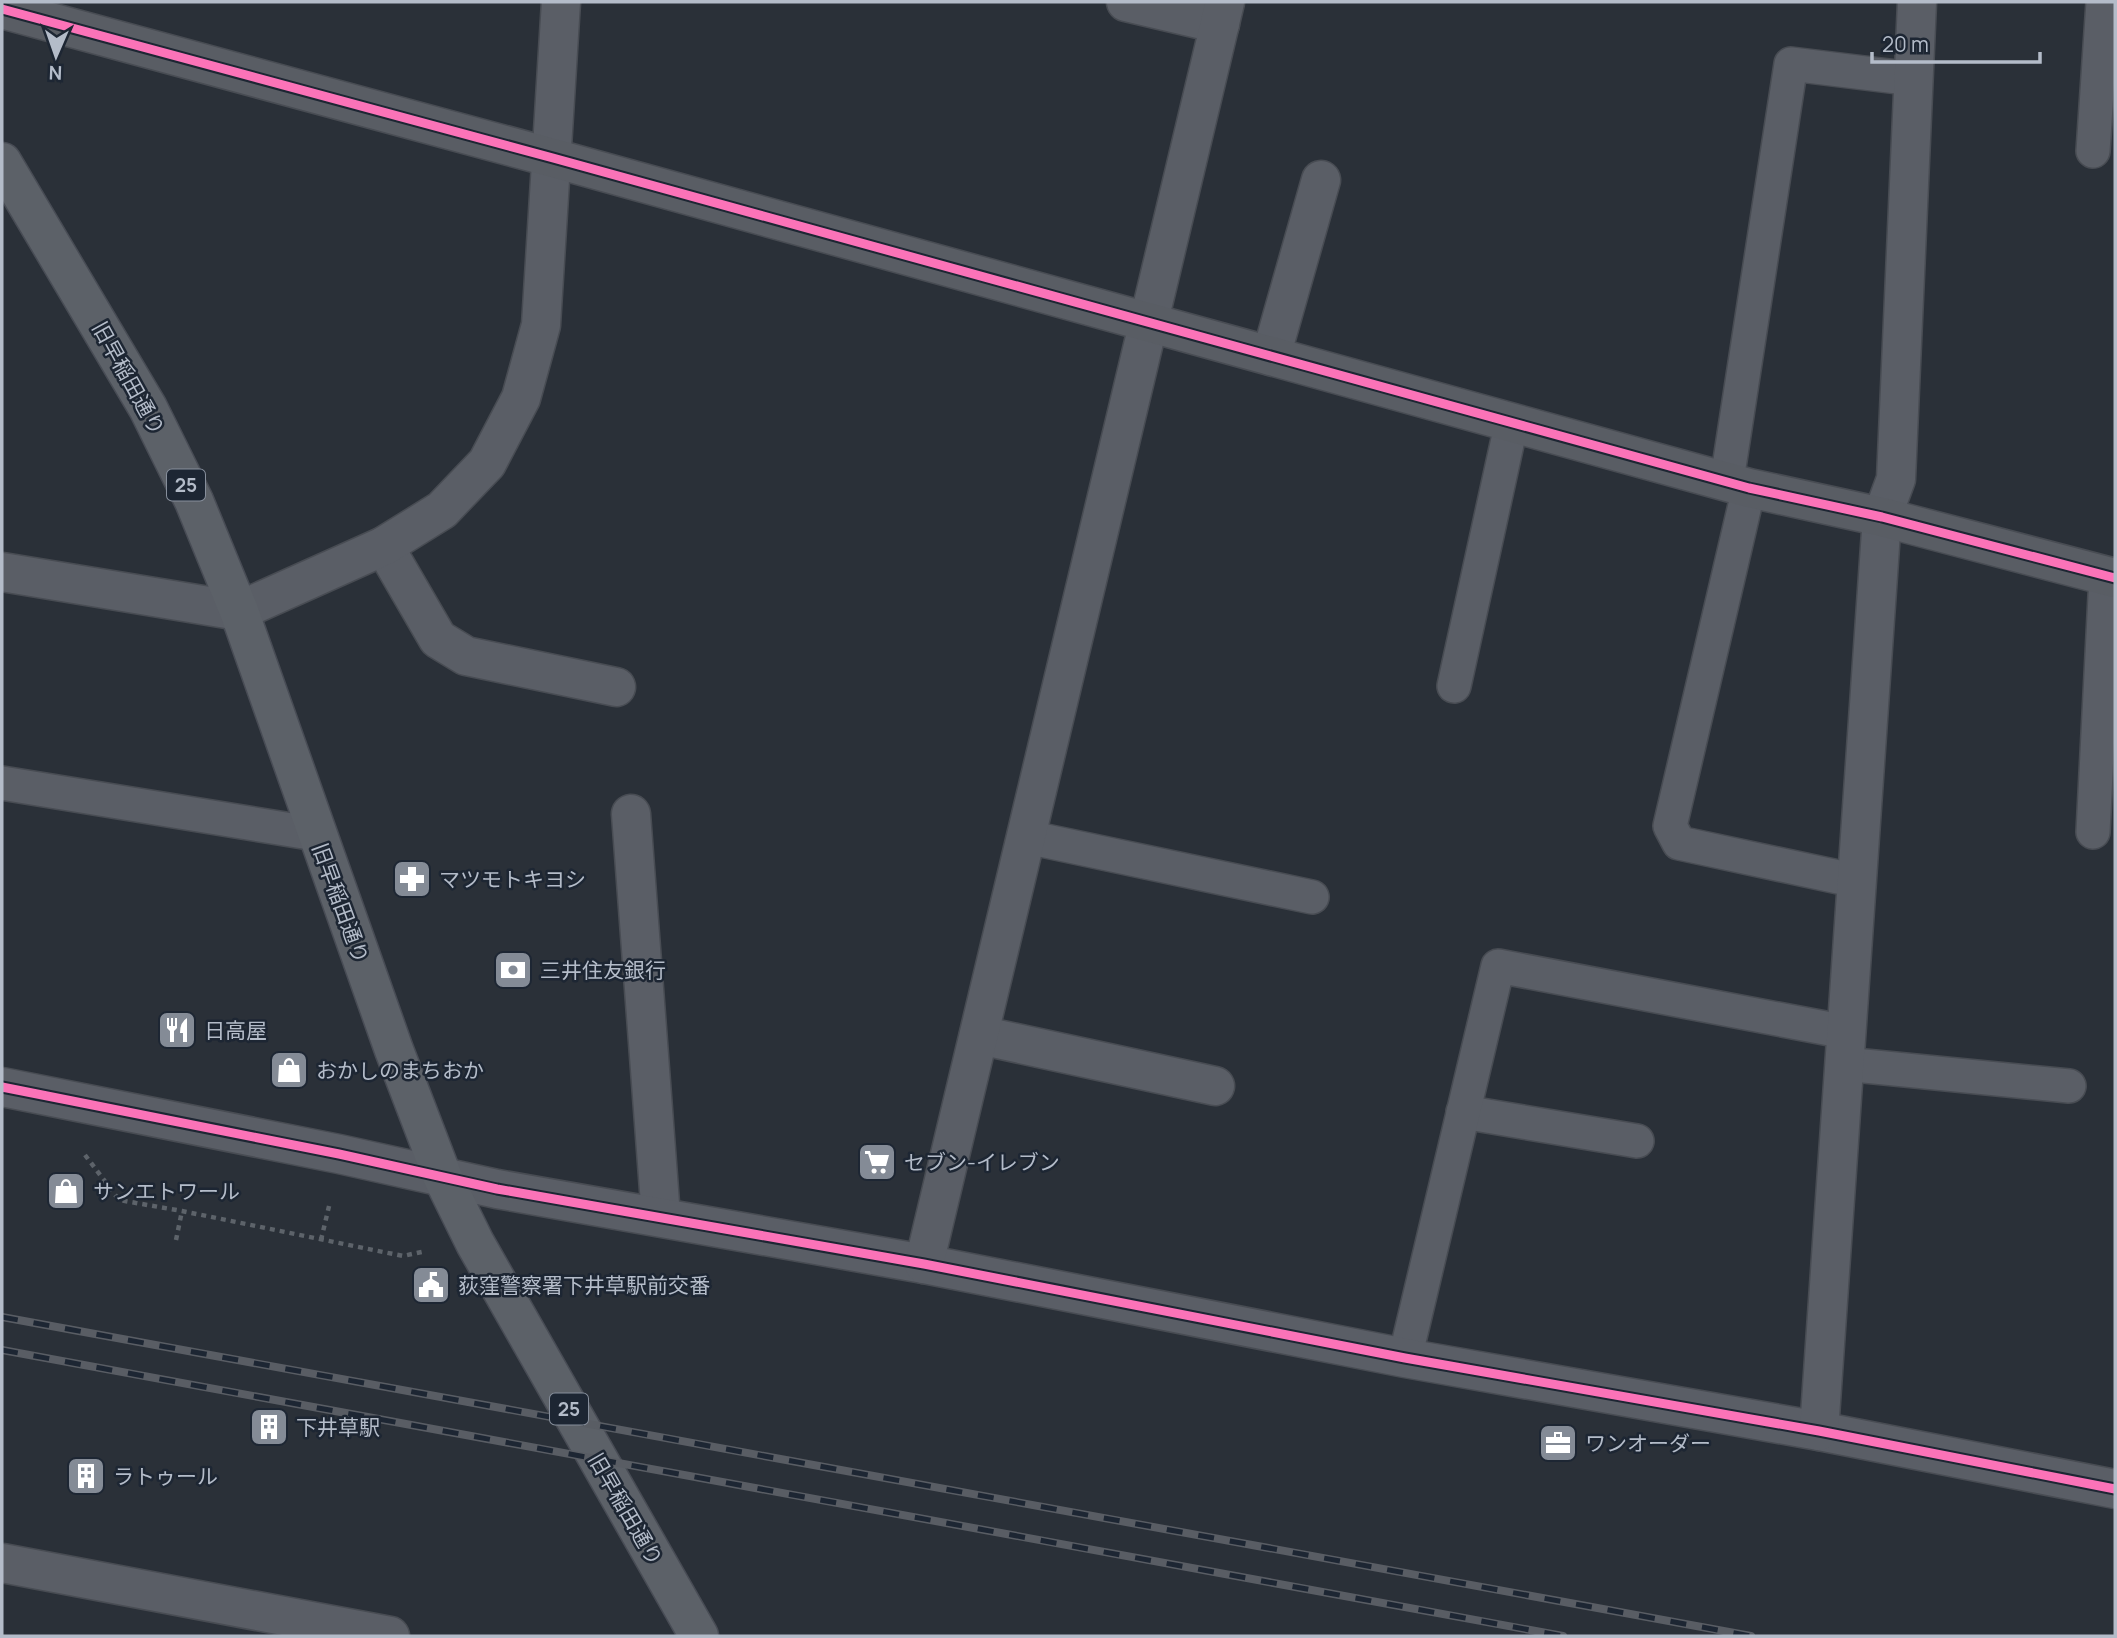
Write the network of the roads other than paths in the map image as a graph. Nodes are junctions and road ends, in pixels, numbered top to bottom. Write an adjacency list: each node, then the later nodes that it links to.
1 (561, 2): 9 (street)
2 (1126, 2): 6 (street)
3 (1917, 2): 7 (street)
4 (2103, 2): 8 (lane)
5 (2, 9): 9 (street)
6 (1222, 13): 12 (street)
7 (1914, 79): 15 (lane); 16 (street)
8 (2093, 151)
9 (553, 158): 12 (street); 17 (street)
10 (2, 162): 20 (main road, 旧早稲田通り / 25)
11 (1321, 180): 13 (street)
12 (1150, 323): 13 (street); 27 (street)
13 (1271, 356): 14 (street)
14 (1512, 421): 15 (street); 21 (lane)
15 (1738, 484): 16 (street); 28 (lane)
16 (1882, 517): 19 (street); 28 (street)
17 (384, 546): 20 (street); 22 (street)
18 (2, 572): 20 (street)
19 (2110, 577): 25 (lane)
20 (239, 611): 26 (main road, 旧早稲田通り / 25)
21 (1454, 686)
22 (616, 687)
23 (2, 783): 26 (lane)
24 (631, 814): 38 (street)
25 (2093, 832)
26 (316, 834): 37 (main road, 旧早稲田通り / 25)
27 (1027, 837): 29 (lane); 30 (street)
28 (1857, 881): 31 (street)
29 (1312, 897)
30 (979, 1035): 32 (street); 39 (street)
31 (1845, 1048): 33 (lane); 35 (lane); 41 (street)
32 (1215, 1086)
33 (2069, 1086)
34 (2, 1087): 37 (street)
35 (1463, 1112): 36 (lane); 40 (lane)
36 (1637, 1141)
37 (443, 1178): 38 (street); 45 (main road, 旧早稲田通り / 25)
38 (661, 1217): 39 (street)
39 (924, 1264): 40 (street)
40 (1405, 1358): 41 (street)
41 (1819, 1431): 42 (street)
42 (2115, 1489)
43 (2, 1563): 44 (street)
44 (390, 1636)
45 (699, 1636)

